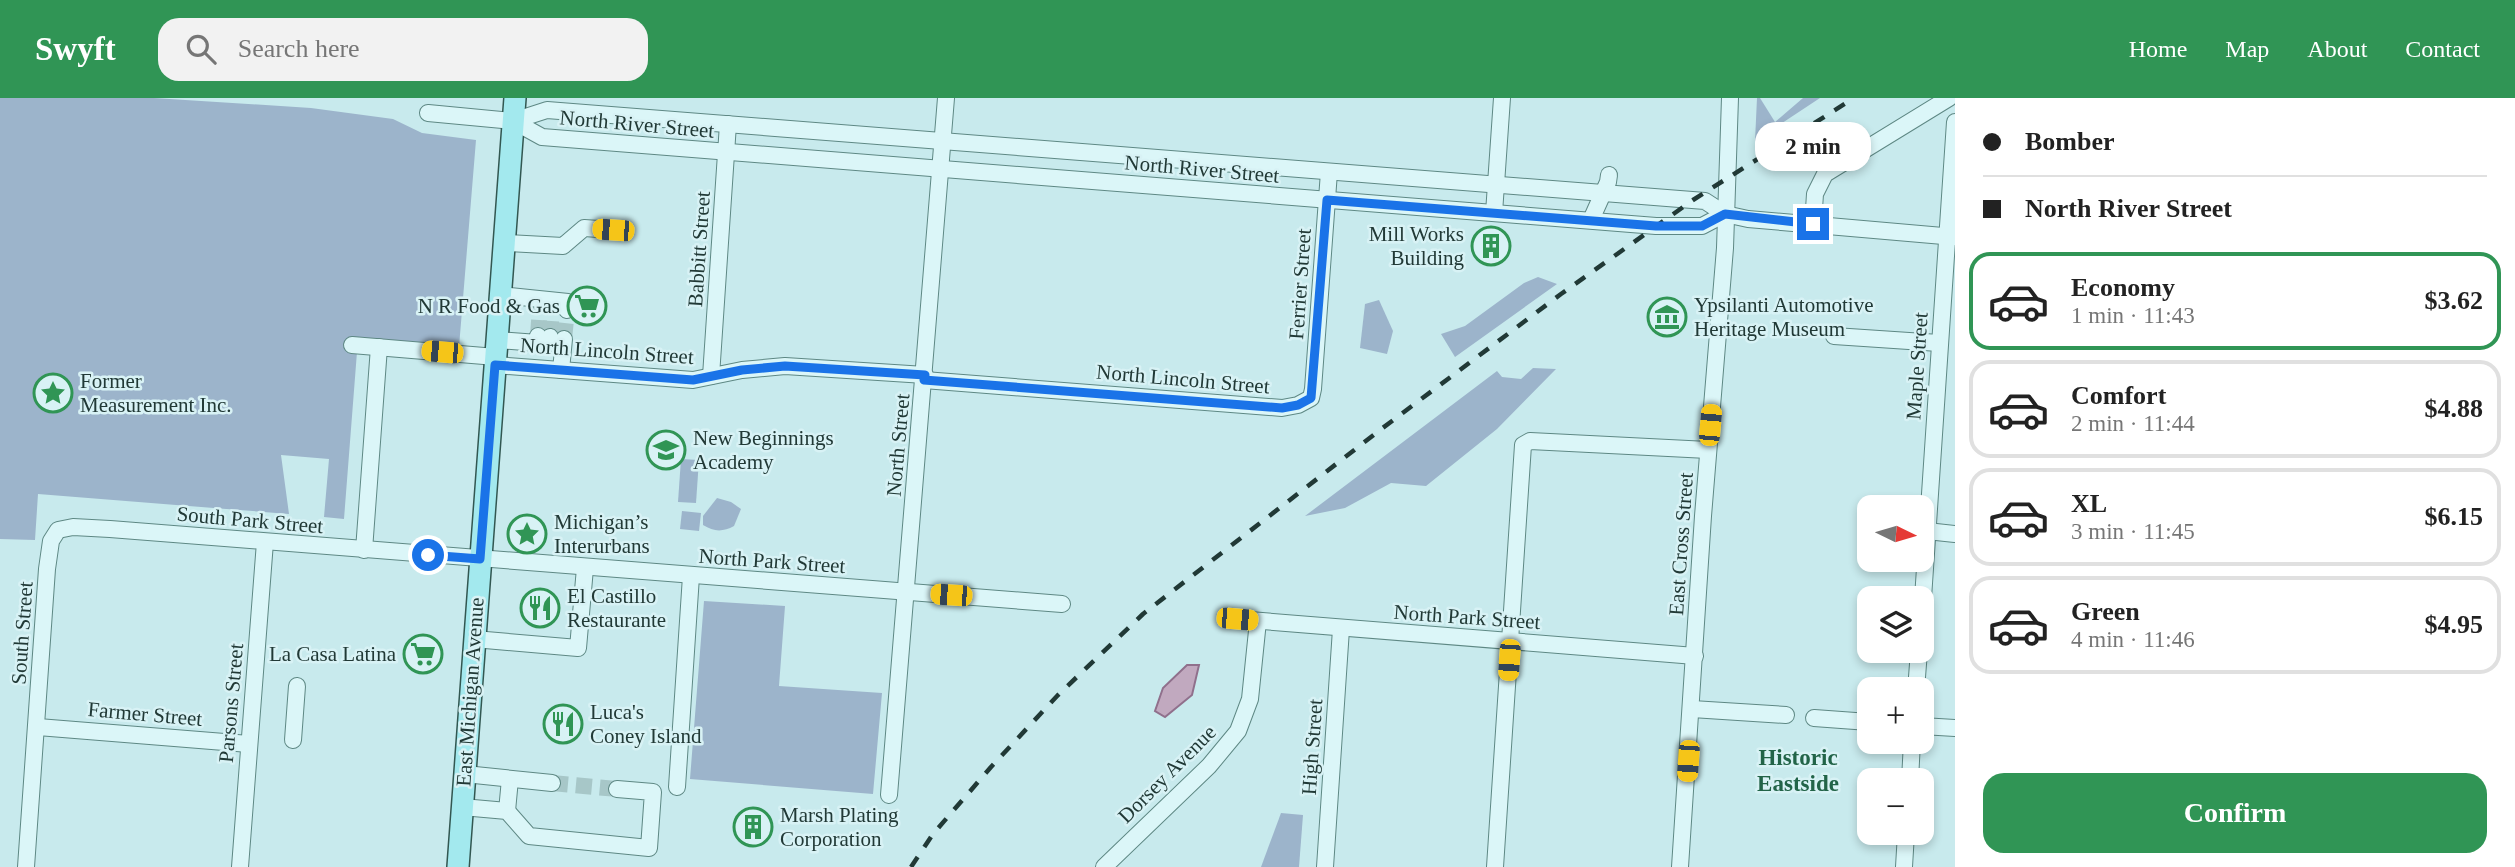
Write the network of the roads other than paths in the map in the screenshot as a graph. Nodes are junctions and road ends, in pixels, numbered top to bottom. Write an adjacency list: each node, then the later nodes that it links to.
1 (515, 98): 7 (main road, East Michigan Avenue)
2 (946, 98): 10 (street, North Street)
3 (1502, 98): 17 (street)
4 (1730, 98): 21 (street, East Cross Street)
5 (1950, 98): 23 (street)
6 (428, 113): 7 (street)
7 (513, 121): 9 (street, North River Street); 11 (street, North River Street); 26 (main road, East Michigan Avenue)
8 (1955, 122): 25 (street, Maple Street)
9 (728, 124): 10 (street, North River Street); 11 (street, Babbitt Street)
10 (943, 140): 12 (street, North River Street); 13 (street, North Street)
11 (726, 153): 13 (street, North River Street); 35 (street, Babbitt Street)
12 (1132, 156): 14 (street, North River Street); 16 (street)
13 (940, 168): 16 (street, North River Street); 36 (street, North Street)
14 (1329, 172): 17 (street, North River Street); 19 (street, Ferrier Street)
15 (1609, 175): 18 (street)
16 (1130, 184): 19 (street, North River Street)
17 (1496, 185): 18 (street, North River Street); 20 (street)
18 (1601, 193): 21 (street, North River Street); 22 (street)
19 (1327, 200): 20 (street, North River Street); 37 (street, Ferrier Street)
20 (1494, 213): 22 (street, North River Street)
21 (1725, 214): 22 (street, North River Street); 23 (street, North River Street); 38 (street, East Cross Street)
22 (1591, 220)
23 (1813, 224): 25 (street, North River Street)
24 (613, 230): 26 (street)
25 (1952, 237): 30 (street, Maple Street)
26 (506, 243): 27 (main road, East Michigan Avenue)
27 (501, 295): 28 (street); 33 (main road, East Michigan Avenue)
28 (550, 305)
29 (1834, 336): 30 (street)
30 (1939, 343): 39 (street, Maple Street)
31 (352, 345): 32 (street)
32 (379, 347): 33 (street); 43 (street)
33 (496, 354): 34 (street, North Lincoln Street); 34 (street); 44 (main road, East Michigan Avenue)
34 (561, 370): 35 (street, North Lincoln Street)
35 (711, 376): 36 (street, North Lincoln Street)
36 (925, 377): 37 (street, North Lincoln Street); 48 (street, North Street)
37 (1311, 398)
38 (1708, 450): 54 (street); 55 (street, East Cross Street)
39 (1929, 495)
40 (1934, 532): 41 (street)
41 (1955, 534)
42 (265, 542): 43 (street, South Park Street); 46 (street, South Park Street); 65 (street, Parsons Street)
43 (364, 550): 44 (street, South Park Street)
44 (480, 559): 45 (street, North Park Street); 53 (main road, East Michigan Avenue)
45 (585, 568): 47 (street, North Park Street); 53 (street)
46 (47, 569): 61 (street, South Street)
47 (691, 576): 48 (street, North Park Street); 69 (street)
48 (906, 592): 49 (street, North Park Street); 71 (street, North Street)
49 (1062, 604)
50 (1237, 619): 51 (street, North Park Street)
51 (1258, 621): 52 (street, North Park Street); 78 (street, Dorsey Avenue)
52 (1341, 629): 54 (street, North Park Street); 79 (street, High Street)
53 (474, 639): 66 (main road, East Michigan Avenue)
54 (1510, 641): 55 (street, North Park Street); 80 (street)
55 (1695, 656): 57 (street, East Cross Street)
56 (298, 686): 64 (street)
57 (1692, 709): 58 (street); 81 (street, East Cross Street)
58 (1786, 715)
59 (1814, 718): 60 (street)
60 (1857, 721)
61 (38, 727): 65 (street, Farmer Street); 75 (street, South Street)
62 (1934, 727): 63 (street)
63 (1955, 728)
64 (293, 740)
65 (249, 744): 76 (street, Parsons Street)
66 (465, 774): 67 (street); 72 (main road, East Michigan Avenue)
67 (510, 779): 68 (street); 73 (street)
68 (552, 783)
69 (677, 788)
70 (617, 789): 73 (street)
71 (889, 795)
72 (462, 807): 73 (street); 77 (main road, East Michigan Avenue)
73 (507, 811)
74 (1905, 845): 82 (street)
75 (26, 867)
76 (240, 867)
77 (458, 867)
78 (1104, 867)
79 (1325, 867)
80 (1495, 867)
81 (1680, 867)
82 (1904, 867)

